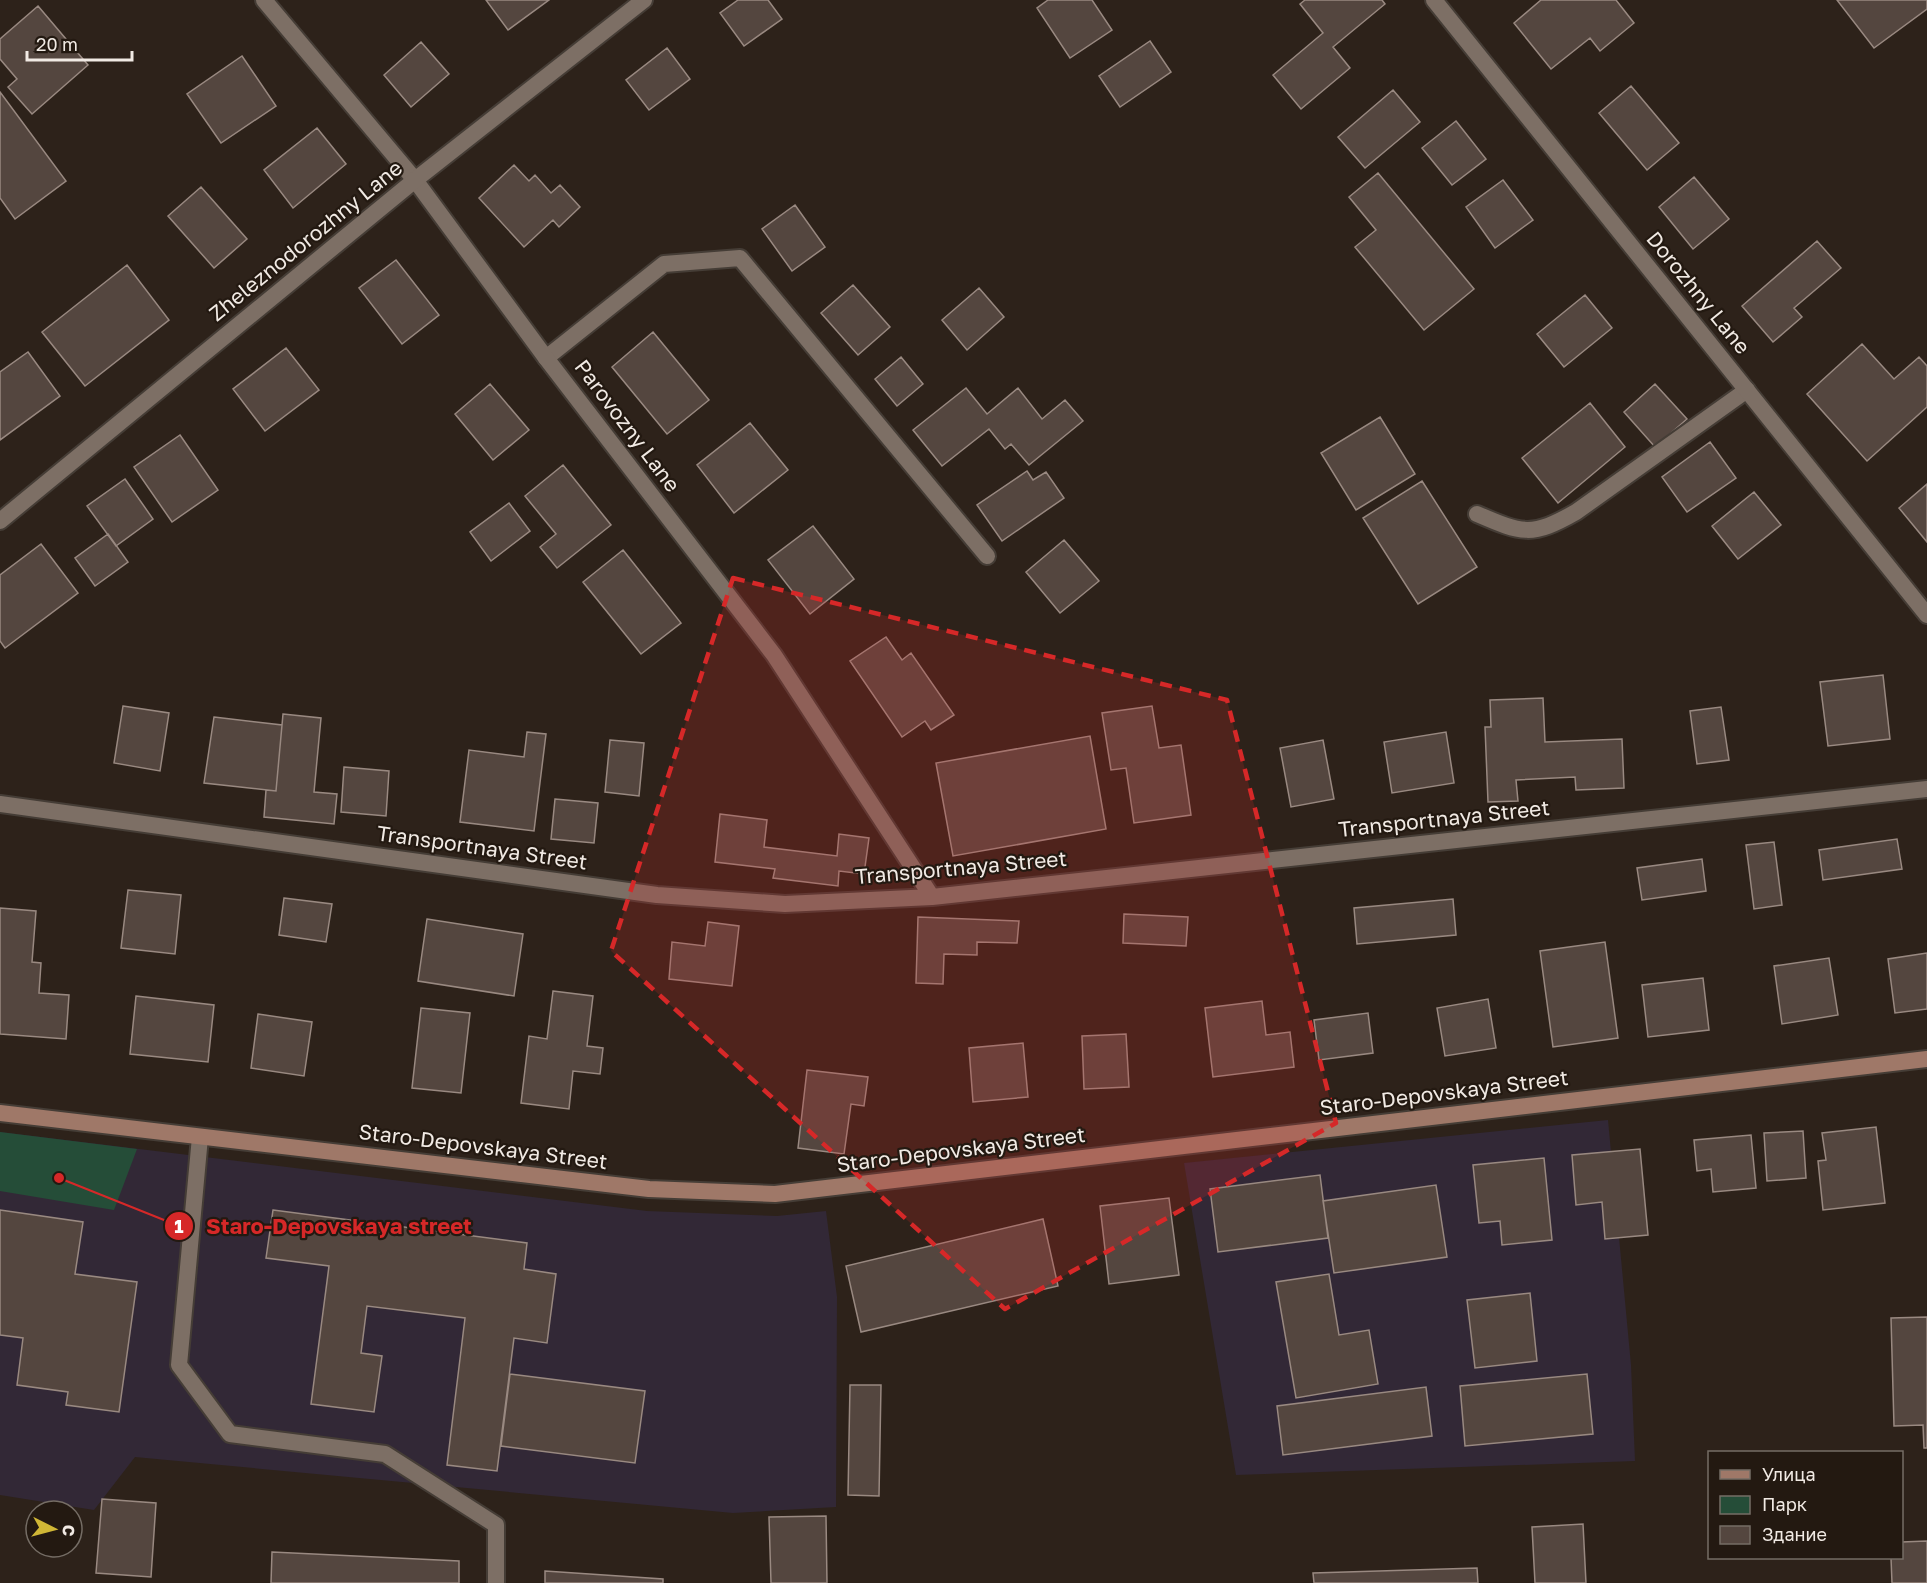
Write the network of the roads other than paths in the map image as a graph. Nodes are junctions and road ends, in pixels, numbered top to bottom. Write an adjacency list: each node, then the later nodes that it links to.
1 (264, 0): 4 (street, Parovozny Lane)
2 (644, 0): 4 (street, Zheleznodorozhny Lane)
3 (1434, 0): 6 (street, Dorozhny Lane)
4 (415, 180): 5 (street, Parovozny Lane); 8 (street, Zheleznodorozhny Lane)
5 (546, 358): 9 (street); 13 (street, Parovozny Lane)
6 (1747, 390): 7 (street); 10 (street, Dorozhny Lane)
7 (1477, 514)
8 (0, 521)
9 (987, 556)
10 (1927, 615)
11 (1927, 789): 13 (street, Transportnaya Street)
12 (0, 804): 13 (street, Transportnaya Street)
13 (932, 897)
14 (1927, 1059): 16 (main road, Staro-Depovskaya Street)
15 (0, 1113): 16 (main road, Staro-Depovskaya Street)
16 (200, 1137): 17 (street)
17 (496, 1583)

